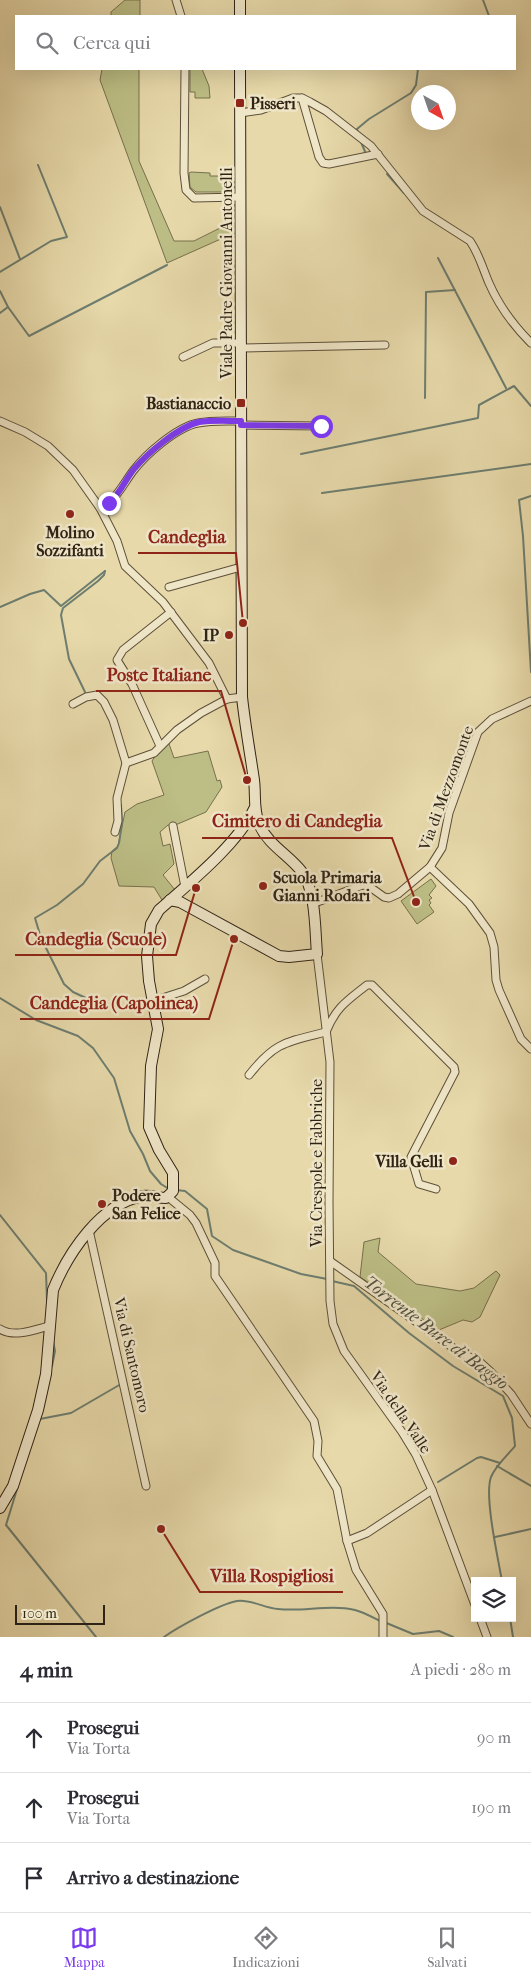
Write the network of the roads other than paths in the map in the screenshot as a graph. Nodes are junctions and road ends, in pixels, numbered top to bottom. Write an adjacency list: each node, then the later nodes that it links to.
1 (176, 0): 3 (street)
2 (240, 0): 4 (main road)
3 (181, 15)
4 (240, 15)
5 (185, 70): 10 (street)
6 (240, 70): 8 (main road, Viale Padre Giovanni Antonelli)
7 (302, 98): 8 (street); 9 (street); 9 (street)
8 (240, 113): 10 (main road, Viale Padre Giovanni Antonelli)
9 (378, 154): 11 (street)
10 (241, 197): 12 (main road, Viale Padre Giovanni Antonelli)
11 (531, 344)
12 (242, 345): 13 (street); 14 (street); 16 (main road, Viale Padre Giovanni Antonelli)
13 (385, 345)
14 (182, 357)
15 (0, 421): 18 (street)
16 (241, 423): 17 (street); 18 (street); 19 (main road, Viale Padre Giovanni Antonelli)
17 (321, 426)
18 (100, 508): 21 (street)
19 (242, 567): 20 (street); 22 (main road, Viale Padre Giovanni Antonelli)
20 (169, 587)
21 (171, 612): 23 (street); 26 (street)
22 (242, 697): 23 (street); 28 (main road, Viale Padre Giovanni Antonelli)
23 (227, 699): 26 (street)
24 (531, 701): 31 (street, Via di Mezzomonte)
25 (72, 704): 27 (street)
26 (160, 746): 27 (street)
27 (126, 762): 30 (street)
28 (254, 809): 32 (main road); 33 (main road)
29 (173, 826): 32 (street)
30 (115, 832)
31 (430, 867): 33 (street, Via di Mezzomonte); 38 (street)
32 (179, 895): 34 (main road); 36 (main road)
33 (312, 904): 34 (main road)
34 (317, 954): 37 (street, Via Crespole e Fabbriche)
35 (205, 979): 36 (street)
36 (153, 1001): 41 (main road)
37 (326, 1032): 39 (street); 40 (street); 43 (street, Via Crespole e Fabbriche)
38 (531, 1049)
39 (249, 1075)
40 (436, 1189)
41 (171, 1191): 42 (main road); 50 (street)
42 (89, 1230): 44 (main road); 47 (street, Via di Santomoro)
43 (330, 1261): 46 (street, Via Crespole e Fabbriche); 48 (street, Via della Valle)
44 (49, 1326): 45 (street); 49 (main road)
45 (0, 1329)
46 (531, 1424)
47 (146, 1486)
48 (432, 1490): 50 (street); 51 (street, Via della Valle)
49 (0, 1508)
50 (347, 1541): 53 (street)
51 (471, 1594)
52 (481, 1622): 54 (street)
53 (383, 1637)
54 (487, 1637)

